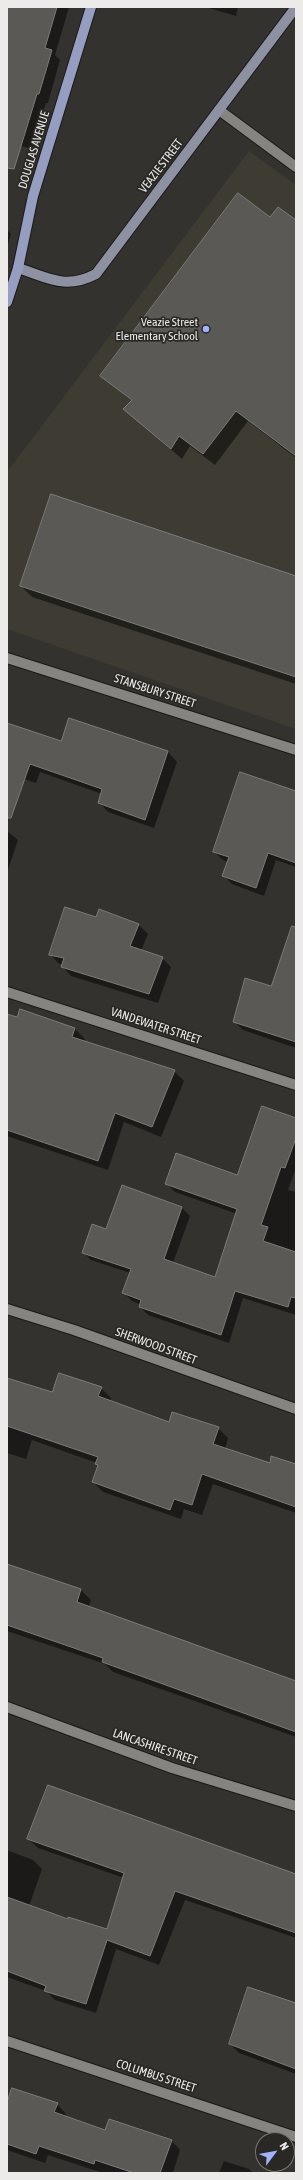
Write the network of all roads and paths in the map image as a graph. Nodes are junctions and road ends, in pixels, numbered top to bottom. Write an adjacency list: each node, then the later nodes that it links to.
1 (91, 7): 5 (main road, DOUGLAS AVENUE)
2 (296, 7): 3 (street, VEAZIE STREET)
3 (219, 110): 4 (street); 5 (street, VEAZIE STREET)
4 (296, 167)
5 (18, 268): 6 (main road, DOUGLAS AVENUE)
6 (7, 302)
7 (7, 658): 8 (street, STANSBURY STREET)
8 (296, 750)
9 (7, 992): 10 (street, VANDEWATER STREET)
10 (296, 1085)
11 (7, 1309): 12 (street, SHERWOOD STREET)
12 (296, 1409)
13 (7, 1707): 14 (street, LANCASHIRE STREET)
14 (296, 1806)
15 (7, 2041): 16 (street, COLUMBUS STREET)
16 (296, 2137)

